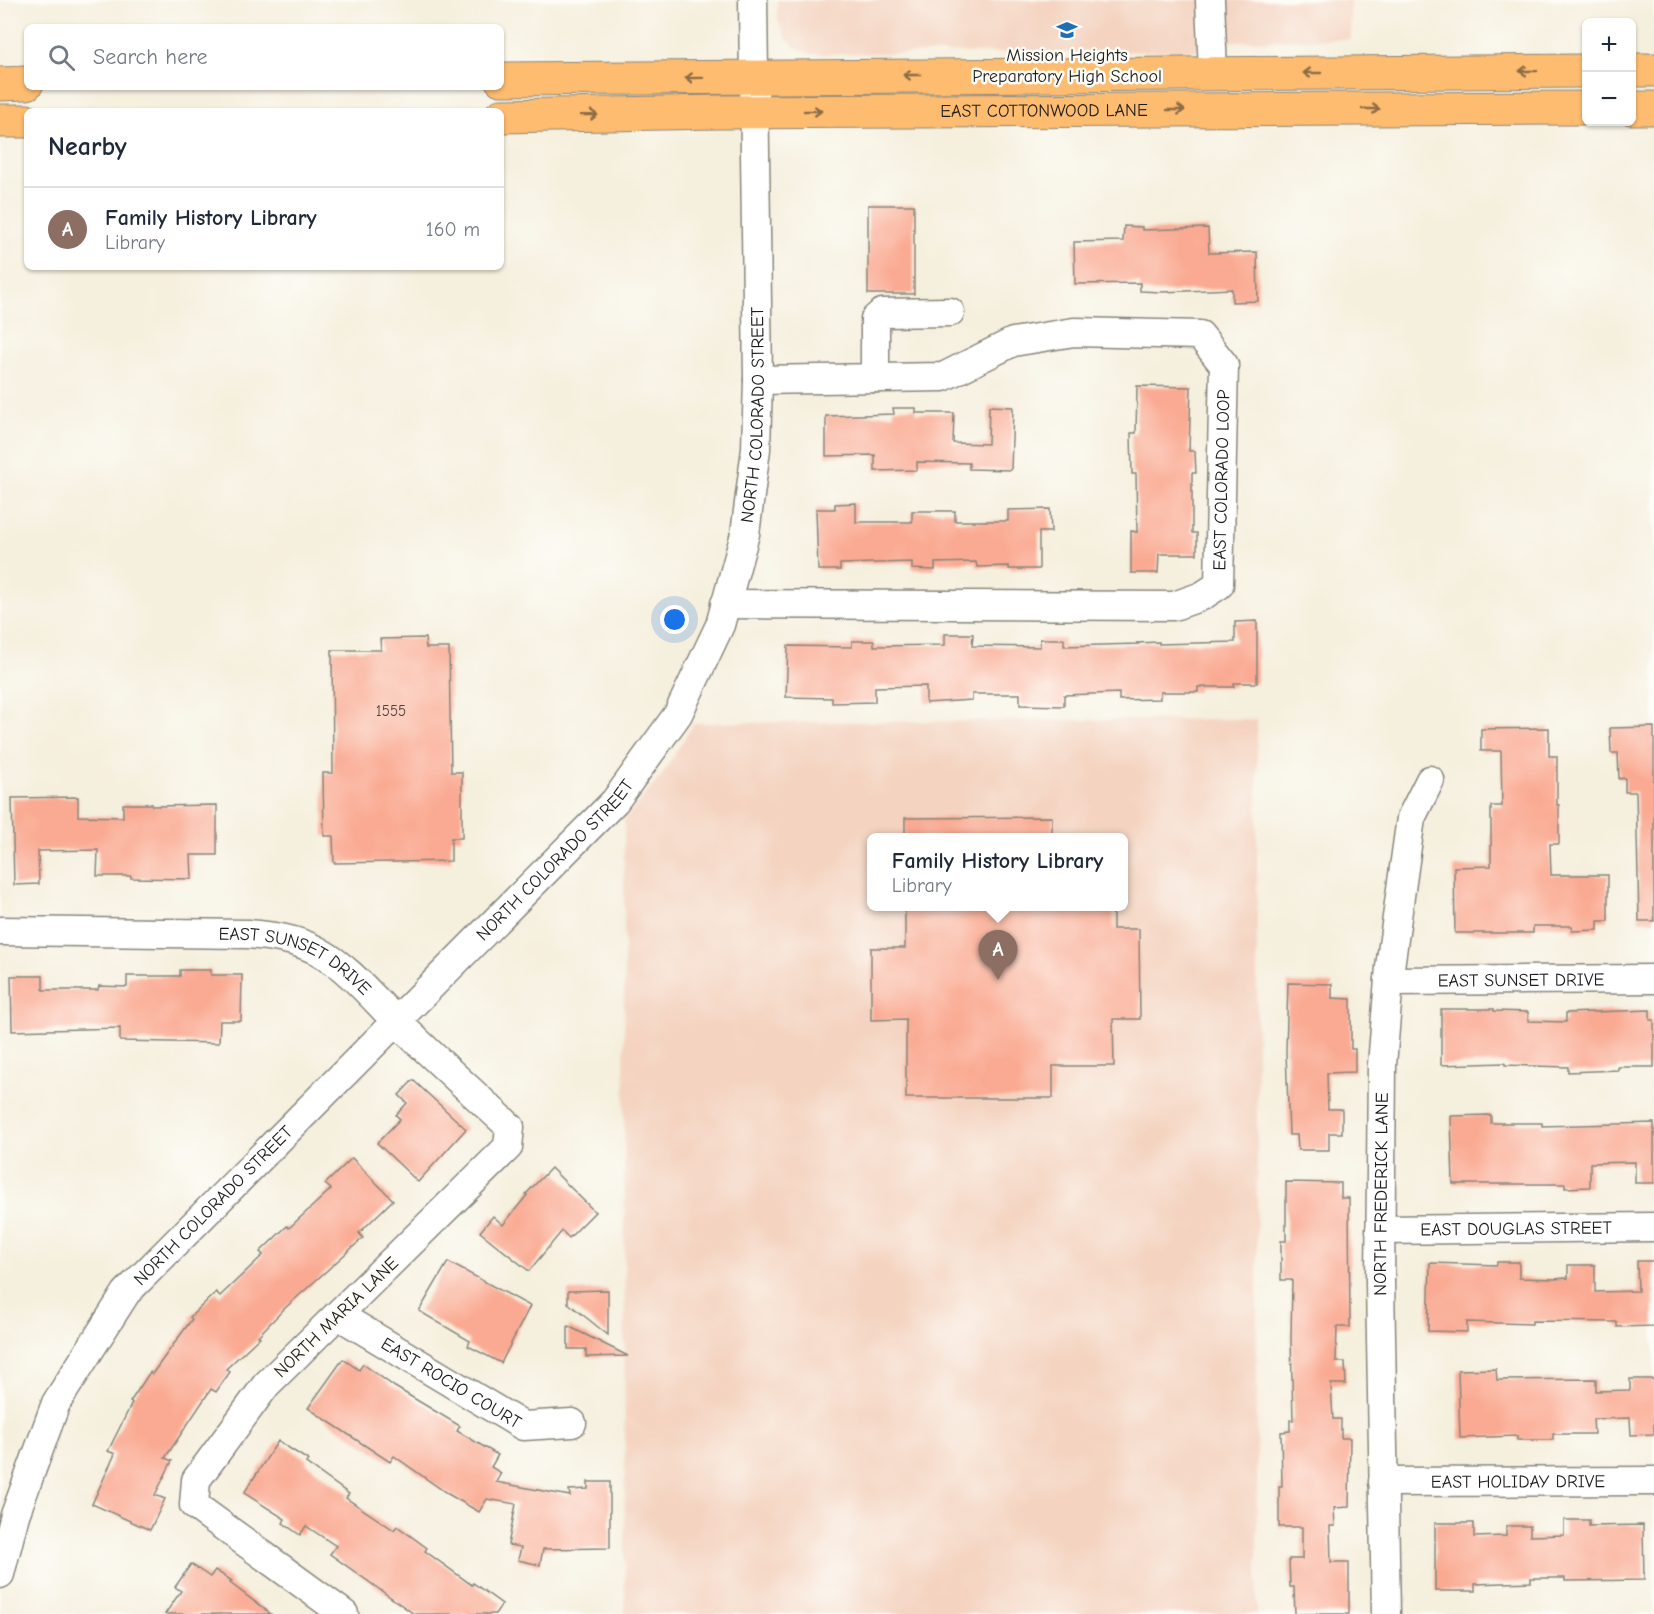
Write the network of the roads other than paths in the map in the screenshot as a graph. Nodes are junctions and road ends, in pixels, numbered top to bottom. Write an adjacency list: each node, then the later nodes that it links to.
1 (753, 0): 7 (street, NORTH COLORADO STREET)
2 (1210, 0): 6 (street)
3 (1636, 70): 4 (main road)
4 (1654, 70)
5 (1582, 71): 6 (main road, EAST COTTONWOOD LANE, one-way to 6)
6 (1213, 73): 7 (main road, EAST COTTONWOOD LANE, one-way to 7)
7 (753, 76): 8 (main road, EAST COTTONWOOD LANE, one-way to 8); 14 (street, NORTH COLORADO STREET)
8 (504, 79)
9 (24, 83): 10 (main road)
10 (0, 84)
11 (1582, 108): 14 (main road, EAST COTTONWOOD LANE, one-way to 11)
12 (1636, 108): 13 (main road)
13 (1654, 108)
14 (754, 112): 15 (main road, EAST COTTONWOOD LANE, one-way to 14); 20 (street, NORTH COLORADO STREET)
15 (504, 116)
16 (0, 121): 17 (main road)
17 (24, 121)
18 (950, 312): 19 (street)
19 (875, 378): 20 (street, EAST COLORADO LOOP); 21 (street, EAST COLORADO LOOP)
20 (758, 380): 21 (street, NORTH COLORADO STREET)
21 (725, 604): 26 (street, NORTH COLORADO STREET)
22 (1430, 780): 25 (street, NORTH FREDERICK LANE)
23 (0, 931): 26 (street, EAST SUNSET DRIVE)
24 (1654, 979): 25 (street, EAST SUNSET DRIVE)
25 (1389, 981): 29 (street, NORTH FREDERICK LANE)
26 (397, 1022): 27 (street, EAST SUNSET DRIVE); 34 (street, NORTH COLORADO STREET)
27 (508, 1148): 30 (street, NORTH MARIA LANE)
28 (1654, 1227): 29 (street, EAST DOUGLAS STREET)
29 (1380, 1230): 33 (street, NORTH FREDERICK LANE)
30 (339, 1315): 31 (street, EAST ROCIO COURT); 35 (street, NORTH MARIA LANE)
31 (572, 1423)
32 (1654, 1481): 33 (street, EAST HOLIDAY DRIVE)
33 (1383, 1482): 36 (street, NORTH FREDERICK LANE)
34 (0, 1574)
35 (344, 1614)
36 (1386, 1614)

